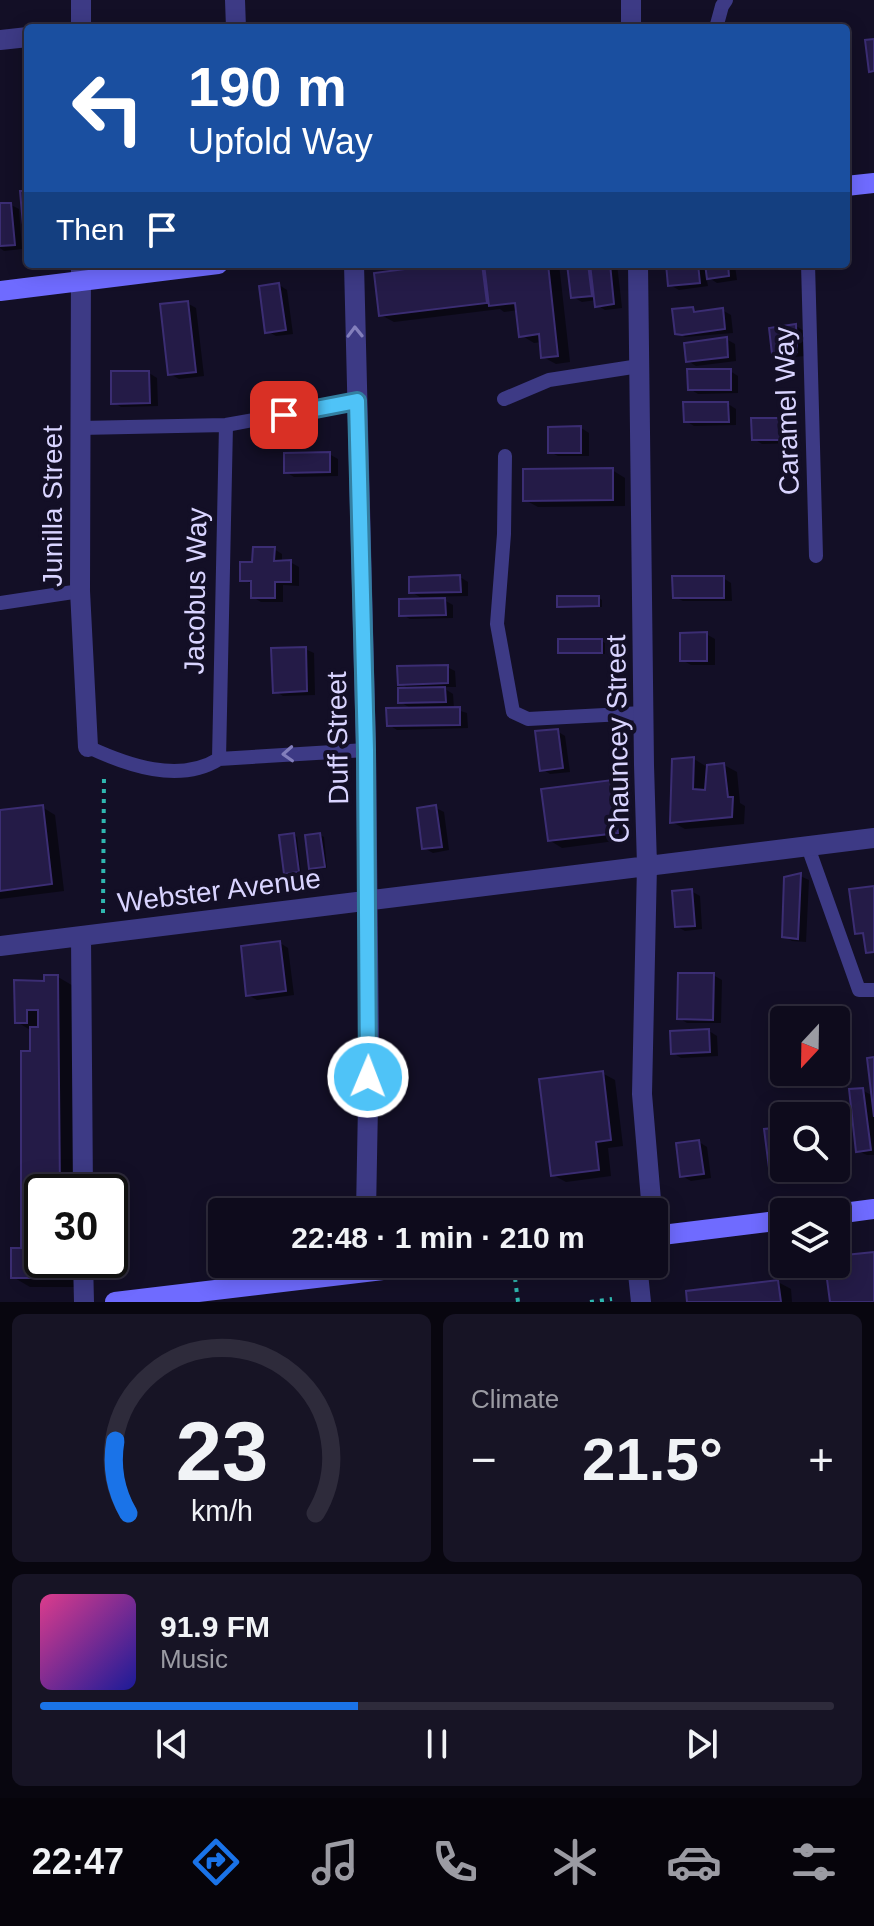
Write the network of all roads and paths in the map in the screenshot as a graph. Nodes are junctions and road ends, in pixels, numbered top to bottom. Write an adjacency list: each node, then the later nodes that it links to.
1 (81, 0): 5 (street)
2 (235, 0): 6 (street)
3 (631, 0): 7 (street)
4 (726, 0): 8 (lane)
5 (81, 24)
6 (236, 24)
7 (631, 24)
8 (717, 24)
9 (24, 37): 10 (street)
10 (0, 40)
11 (874, 183): 12 (street)
12 (850, 186)
13 (150, 268): 17 (street)
14 (354, 268): 21 (street, Duff Street, one-way to 14)
15 (638, 268): 19 (street, Chauncey Street)
16 (808, 268): 25 (lane, Caramel Way)
17 (81, 272): 18 (street); 23 (street, Junilla Street)
18 (0, 291)
19 (639, 366): 20 (lane); 28 (street, Chauncey Street)
20 (504, 399)
21 (357, 401): 22 (lane); 30 (street, Duff Street)
22 (226, 425): 23 (lane); 31 (lane, Jacobus Way)
23 (80, 428): 26 (street, Junilla Street)
24 (505, 456): 28 (lane)
25 (816, 556)
26 (80, 591): 27 (lane); 29 (street, Junilla Street)
27 (0, 603)
28 (643, 713): 35 (street, Chauncey Street)
29 (88, 747): 31 (lane)
30 (366, 750): 31 (lane, one-way to 31); 36 (street, Duff Street)
31 (219, 759)
32 (104, 788): 37 (path)
33 (874, 838): 34 (street, Webster Avenue)
34 (808, 847): 35 (street, Webster Avenue); 40 (lane)
35 (647, 865): 36 (street, Webster Avenue); 43 (street, Chauncey Street)
36 (367, 899): 37 (street, Webster Avenue); 42 (street, Duff Street)
37 (103, 933): 38 (street, Webster Avenue)
38 (81, 936): 39 (street, Webster Avenue); 41 (street)
39 (0, 946)
40 (874, 990)
41 (83, 1174)
42 (366, 1198)
43 (651, 1198)
44 (874, 1209): 45 (street)
45 (850, 1212)
46 (770, 1222): 47 (street)
47 (668, 1234)
48 (83, 1278): 53 (street)
49 (291, 1278): 54 (street)
50 (515, 1278): 55 (path)
51 (638, 1278): 57 (street)
52 (612, 1299): 56 (path)
53 (84, 1302)
54 (115, 1302)
55 (518, 1302)
56 (590, 1302)
57 (641, 1302)

